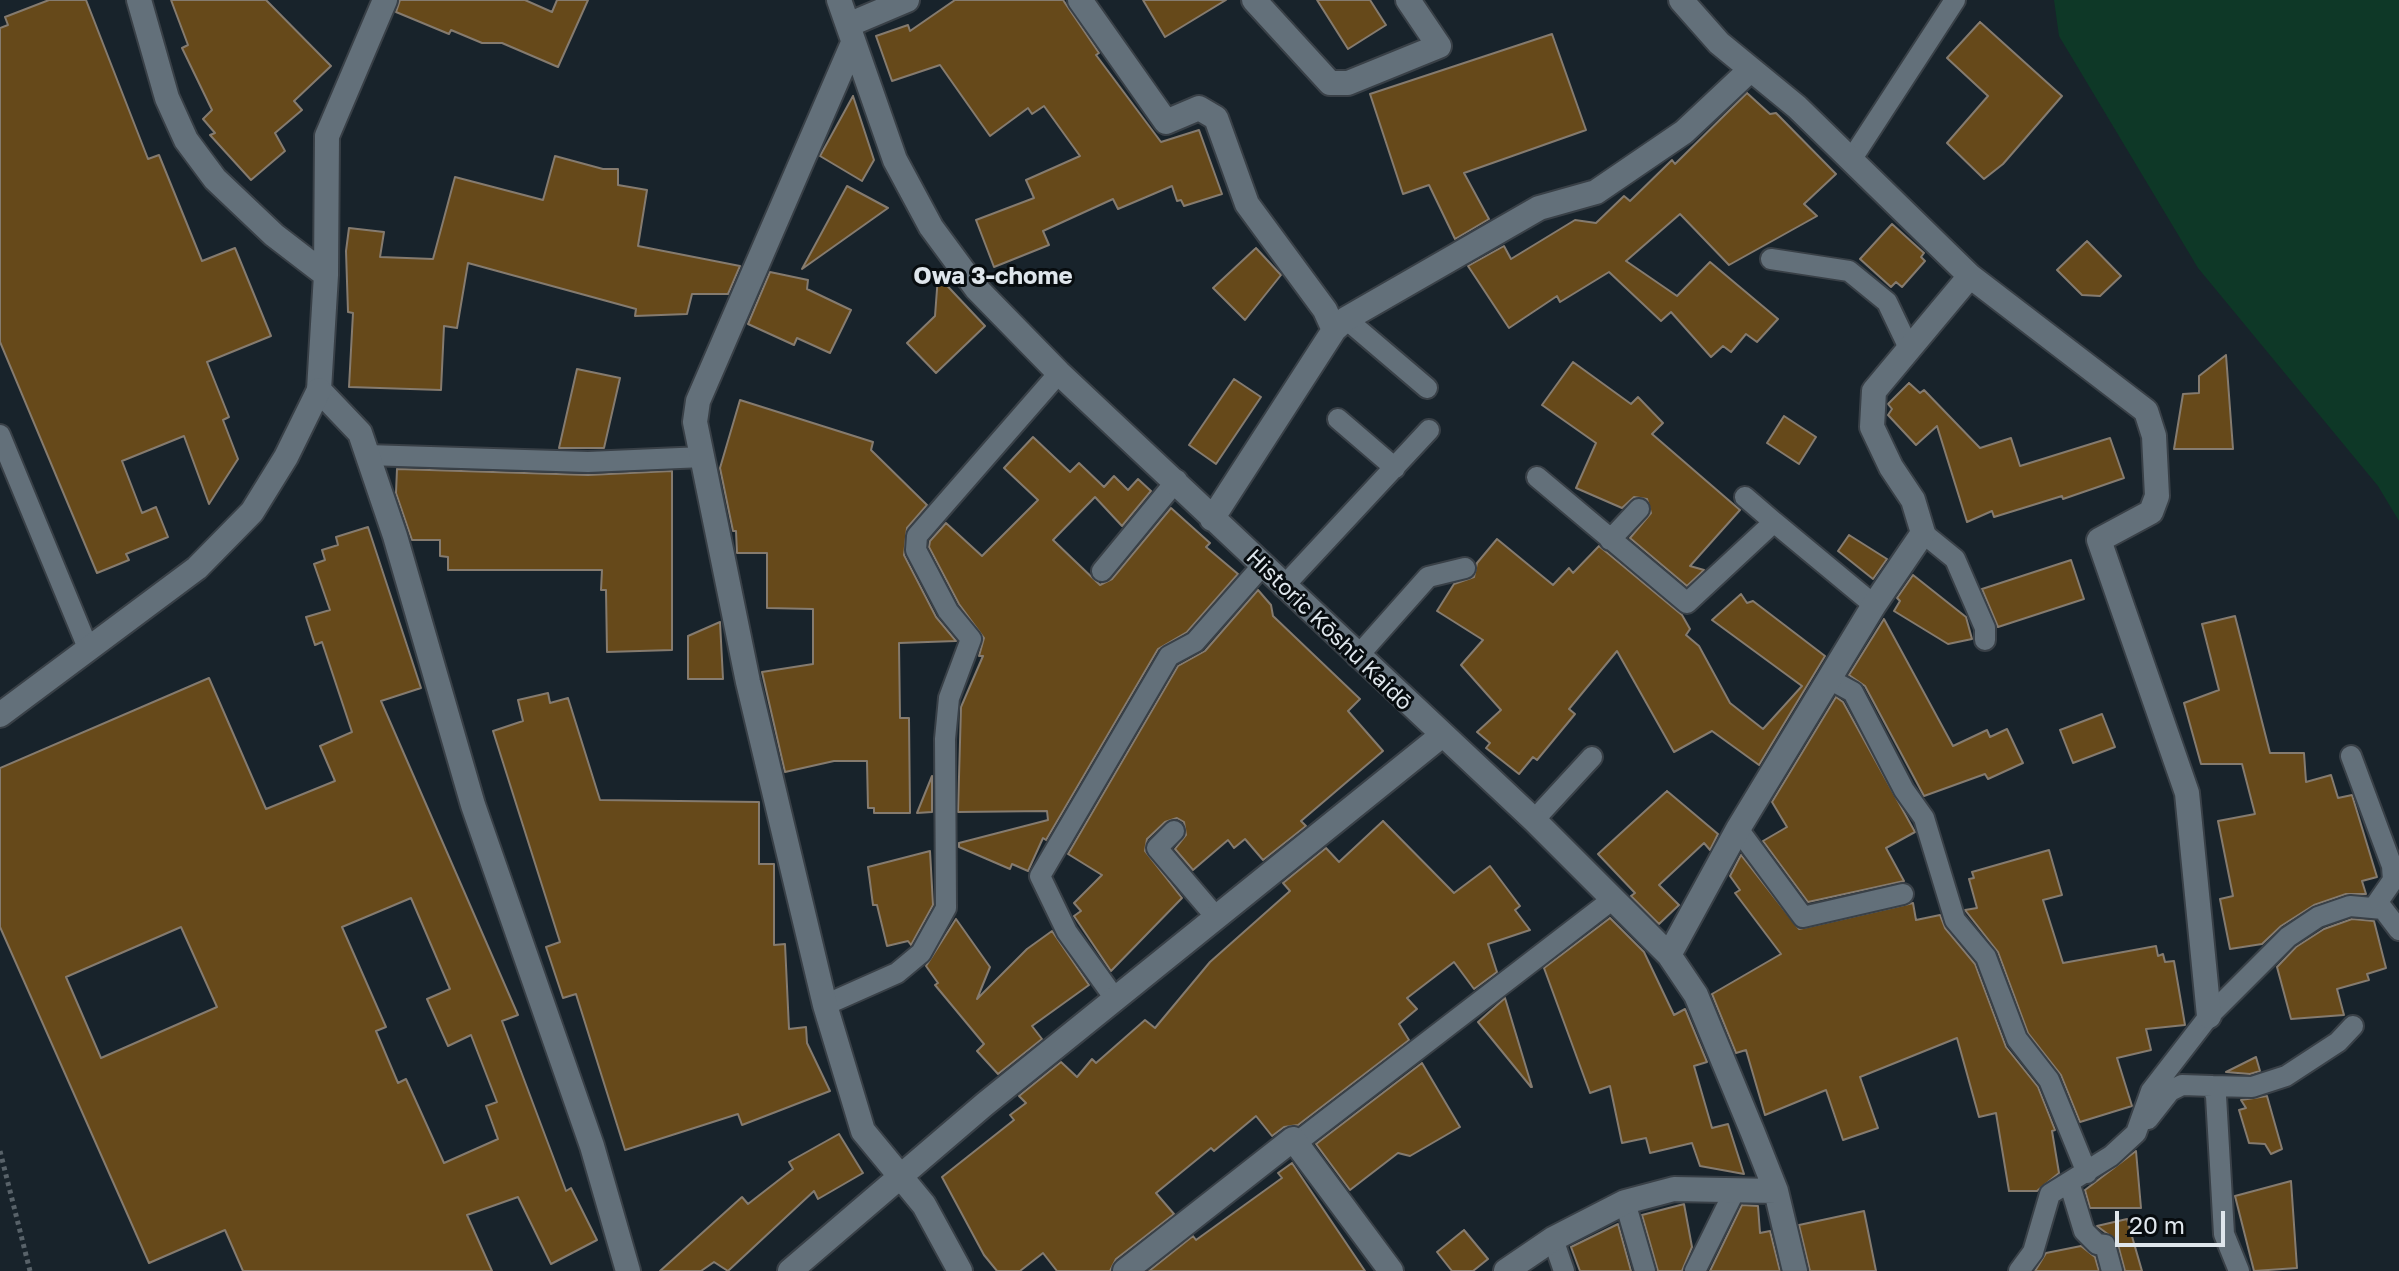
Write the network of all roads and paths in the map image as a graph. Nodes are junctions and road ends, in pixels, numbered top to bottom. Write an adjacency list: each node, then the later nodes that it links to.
1 (139, 0): 14 (street)
2 (385, 0): 14 (street)
3 (839, 0): 10 (street, Historic Kōshū Kaidō)
4 (907, 0): 10 (street)
5 (1080, 0): 16 (street)
6 (1254, 0): 7 (street)
7 (1408, 0)
8 (1681, 0): 11 (street)
9 (1955, 0): 12 (lane)
10 (851, 34): 18 (street, Historic Kōshū Kaidō); 25 (street)
11 (1750, 70): 12 (street); 16 (street)
12 (1851, 160): 15 (street)
13 (1771, 259): 17 (lane)
14 (326, 275): 20 (street)
15 (1970, 276): 17 (street); 61 (street)
16 (1340, 325): 19 (lane); 31 (street)
17 (1908, 346): 33 (street)
18 (1059, 373): 28 (street, Historic Kōshū Kaidō); 60 (lane)
19 (1427, 388)
20 (319, 390): 24 (street); 41 (street)
21 (1338, 419): 26 (lane)
22 (1429, 430): 26 (lane)
23 (0, 435): 41 (lane)
24 (367, 455): 25 (lane); 74 (street)
25 (703, 457): 60 (street)
26 (1395, 468): 38 (lane)
27 (1537, 477): 34 (lane)
28 (1177, 480): 31 (street, Historic Kōshū Kaidō); 37 (lane)
29 (1745, 497): 32 (lane)
30 (1639, 509): 34 (lane)
31 (1212, 519): 35 (street, Historic Kōshū Kaidō)
32 (1774, 522): 34 (lane); 39 (lane)
33 (1923, 533): 39 (street); 40 (lane)
34 (1610, 540)
35 (1262, 566): 38 (street, Historic Kōshū Kaidō); 59 (lane)
36 (1465, 568): 42 (lane)
37 (1102, 571)
38 (1283, 587): 42 (street, Historic Kōshū Kaidō)
39 (1874, 605): 43 (street)
40 (1985, 640)
41 (88, 648): 44 (street)
42 (1357, 657): 45 (street, Historic Kōshū Kaidō)
43 (1829, 679): 49 (street); 58 (lane)
44 (0, 715)
45 (1441, 736): 48 (street, Historic Kōshū Kaidō); 54 (street)
46 (2351, 756): 53 (lane)
47 (1592, 757): 48 (lane)
48 (1534, 820): 52 (street, Historic Kōshū Kaidō)
49 (1738, 829): 51 (lane); 57 (street)
50 (1174, 831): 54 (lane)
51 (1903, 894)
52 (1613, 899): 57 (street, Historic Kōshū Kaidō); 65 (lane)
53 (2375, 906): 55 (lane); 61 (lane)
54 (1216, 917): 59 (street)
55 (2399, 930)
56 (1995, 946): 58 (lane)
57 (1669, 955): 70 (street, Historic Kōshū Kaidō)
58 (1994, 979): 68 (lane)
59 (1116, 1000): 67 (street)
60 (825, 1005): 67 (street)
61 (2209, 1016): 64 (lane)
62 (2353, 1026): 63 (lane)
63 (2212, 1086): 64 (lane); 86 (lane)
64 (2136, 1133): 68 (lane)
65 (1296, 1143): 77 (street); 78 (street)
66 (0, 1151): 73 (path)
67 (901, 1175): 75 (street); 76 (street)
68 (2078, 1177): 84 (lane); 85 (lane)
69 (1735, 1190): 70 (street); 71 (street); 82 (lane)
70 (1776, 1191): 83 (street, Historic Kōshū Kaidō)
71 (1625, 1202): 72 (street); 81 (lane)
72 (1553, 1239): 79 (street); 80 (lane)
73 (30, 1271)
74 (628, 1271)
75 (790, 1271)
76 (960, 1271)
77 (1125, 1271)
78 (1391, 1271)
79 (1506, 1271)
80 (1564, 1271)
81 (1645, 1271)
82 (1695, 1271)
83 (1795, 1271)
84 (2019, 1271)
85 (2112, 1271)
86 (2239, 1271)

